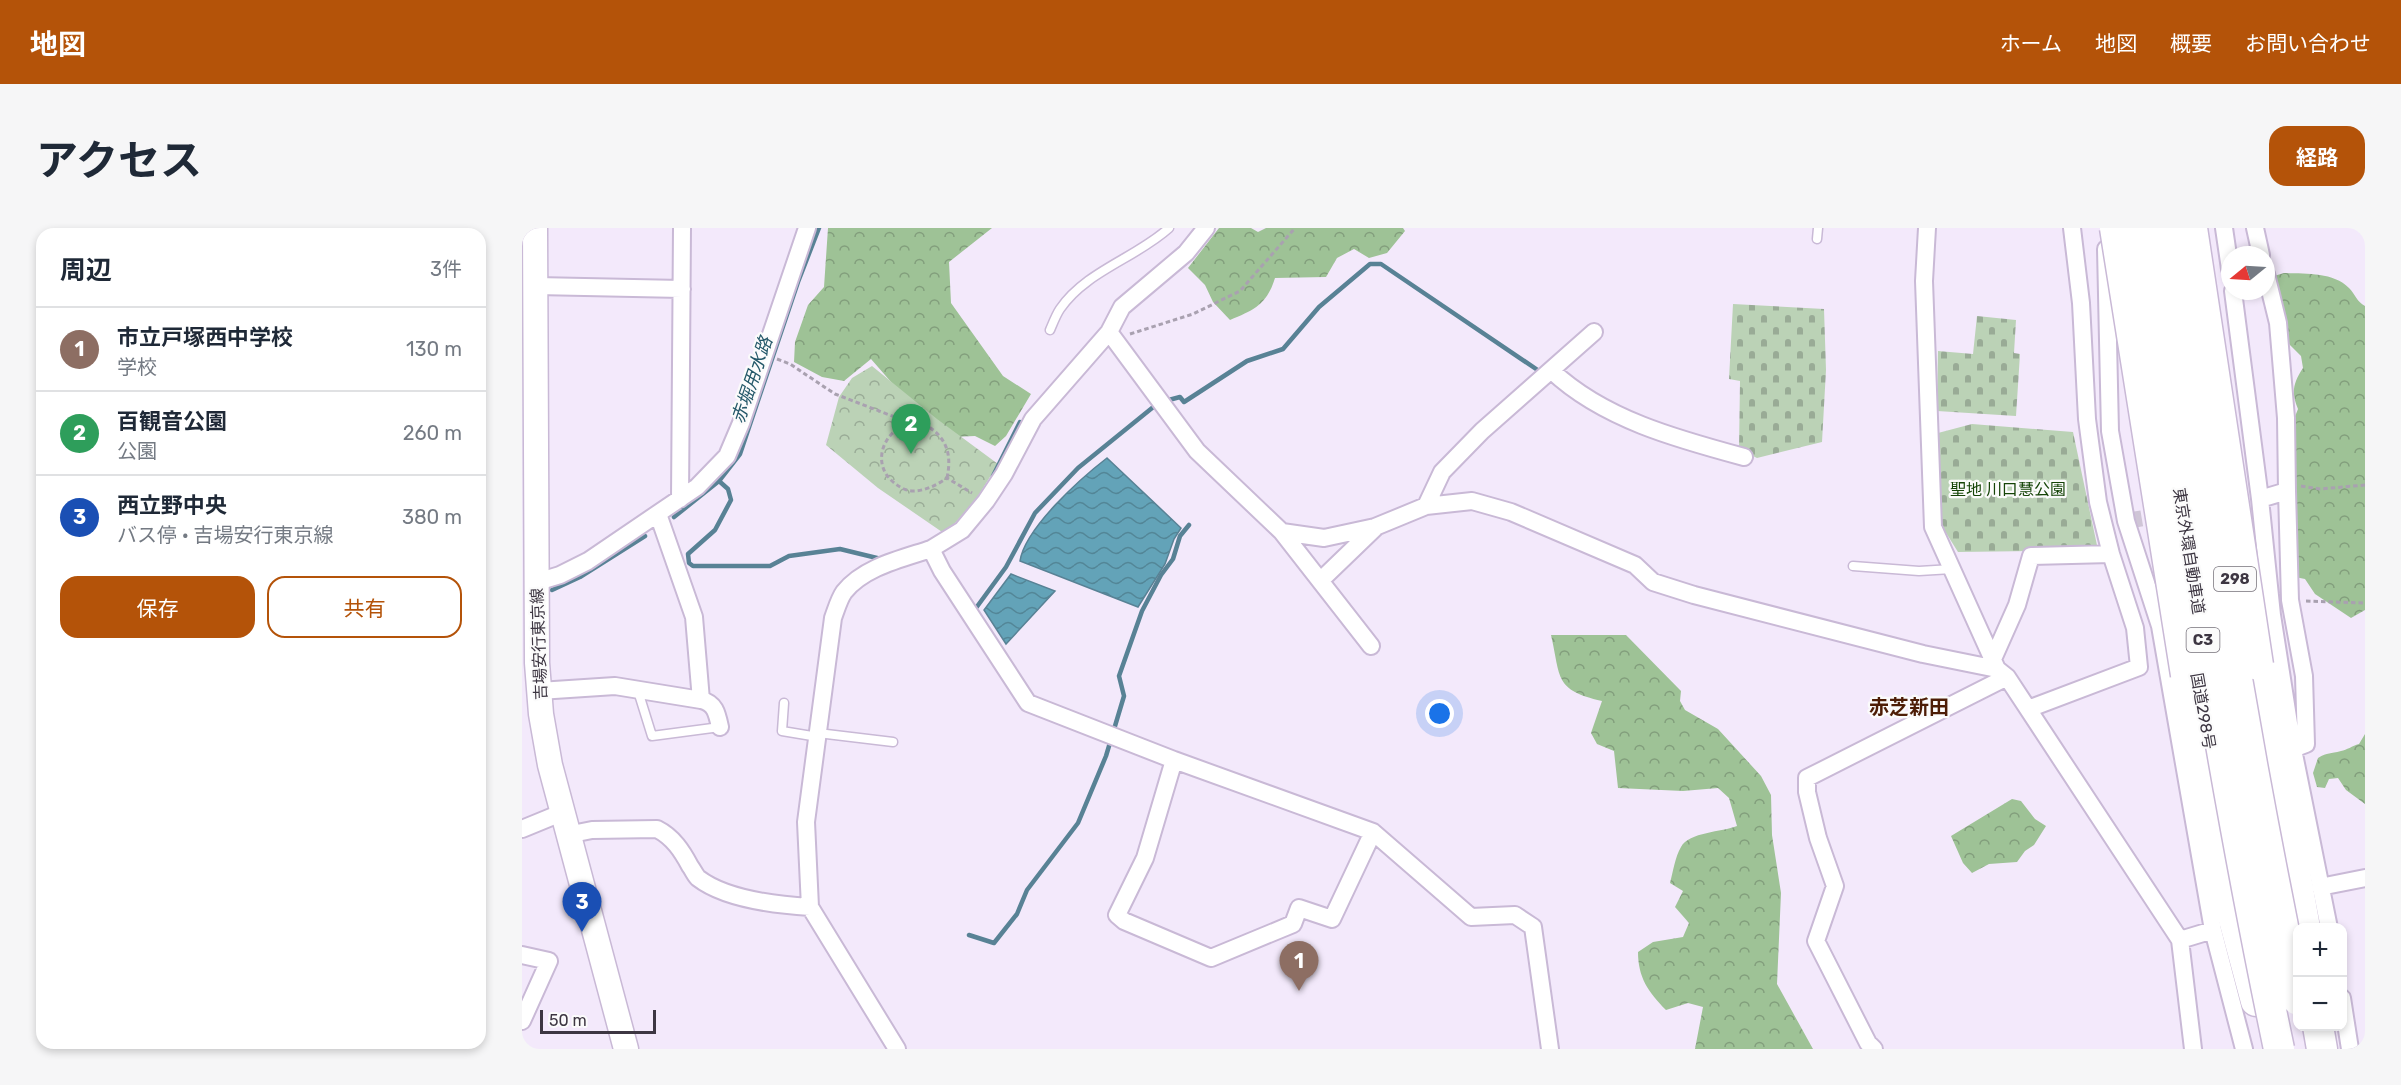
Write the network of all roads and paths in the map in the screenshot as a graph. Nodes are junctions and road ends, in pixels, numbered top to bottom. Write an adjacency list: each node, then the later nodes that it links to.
1 (535, 228): 22 (main road, 吉場安行東京線)
2 (682, 228): 23 (street)
3 (807, 228): 29 (street)
4 (1169, 228): 26 (lane)
5 (1206, 228): 28 (street)
6 (1295, 228): 28 (path)
7 (1818, 228): 19 (lane)
8 (1927, 228): 48 (street)
9 (2072, 228): 42 (street)
10 (2105, 228): 41 (street)
11 (2115, 228): 78 (highway, bridge)
12 (2127, 228): 78 (highway, 国道298号)
13 (2141, 228): 90 (highway, 東京外環自動車道 / C3, bridge)
14 (2170, 228): 77 (highway, 東京外環自動車道 / C3, bridge)
15 (2182, 228): 71 (highway, 298)
16 (2192, 228): 72 (highway, bridge)
17 (2224, 228): 20 (street)
18 (2255, 228): 21 (street)
19 (1817, 239)
20 (2227, 246)
21 (2260, 246)
22 (536, 286): 23 (street); 50 (main road, 吉場安行東京線)
23 (682, 289): 36 (street)
24 (2234, 300): 37 (street)
25 (2272, 300): 35 (street)
26 (1050, 330)
27 (1594, 332): 30 (street)
28 (1112, 335): 38 (street); 44 (street)
29 (765, 354): 31 (path); 36 (street)
30 (1552, 371): 32 (street); 39 (street)
31 (906, 424): 33 (path); 33 (path)
32 (1744, 457)
33 (947, 478): 38 (path)
34 (2365, 484): 35 (path)
35 (2287, 488): 37 (street); 51 (street)
36 (680, 498): 40 (street)
37 (2260, 499): 63 (street)
38 (986, 501): 45 (street)
39 (1426, 506): 43 (street); 54 (street)
40 (658, 514): 50 (street); 57 (street)
41 (2126, 521): 42 (street); 74 (street)
42 (2104, 526): 46 (street)
43 (1375, 527): 44 (street); 49 (street)
44 (1282, 532): 49 (street)
45 (931, 549): 61 (street); 64 (street)
46 (2111, 554): 54 (street); 59 (street)
47 (1853, 566): 48 (lane)
48 (1952, 569): 54 (street)
49 (1321, 580): 53 (street)
50 (532, 597): 55 (main road, 吉場安行東京線)
51 (2290, 600): 52 (path); 63 (street)
52 (2365, 603)
53 (1371, 646)
54 (1999, 668): 59 (street); 86 (street)
55 (539, 691): 56 (street); 65 (main road, 吉場安行東京線)
56 (638, 691): 57 (street); 60 (lane)
57 (701, 700): 60 (street)
58 (784, 703): 61 (lane)
59 (2028, 709): 75 (street)
60 (720, 727)
61 (818, 735): 62 (lane); 70 (street)
62 (893, 742)
63 (2293, 749): 69 (street)
64 (1174, 760): 67 (street); 67 (street)
65 (564, 824): 66 (street); 70 (street); 83 (main road, 吉場安行東京線)
66 (522, 829)
67 (1373, 832): 85 (street)
68 (2365, 878): 69 (street)
69 (2320, 887): 73 (street)
70 (810, 907): 84 (street)
71 (2297, 923)
72 (2304, 923)
73 (2328, 923)
74 (2213, 930): 75 (street); 88 (street)
75 (2180, 940): 87 (street)
76 (522, 955): 79 (street)
77 (2294, 977)
78 (2256, 1001): 89 (highway, 国道298号)
79 (524, 1011)
80 (2347, 1027): 93 (street)
81 (2304, 1031): 91 (highway)
82 (2320, 1031): 92 (highway)
83 (626, 1049)
84 (897, 1049)
85 (1550, 1049)
86 (1874, 1049)
87 (2193, 1049)
88 (2244, 1049)
89 (2266, 1049)
90 (2279, 1049)
91 (2307, 1049)
92 (2323, 1049)
93 (2350, 1049)

